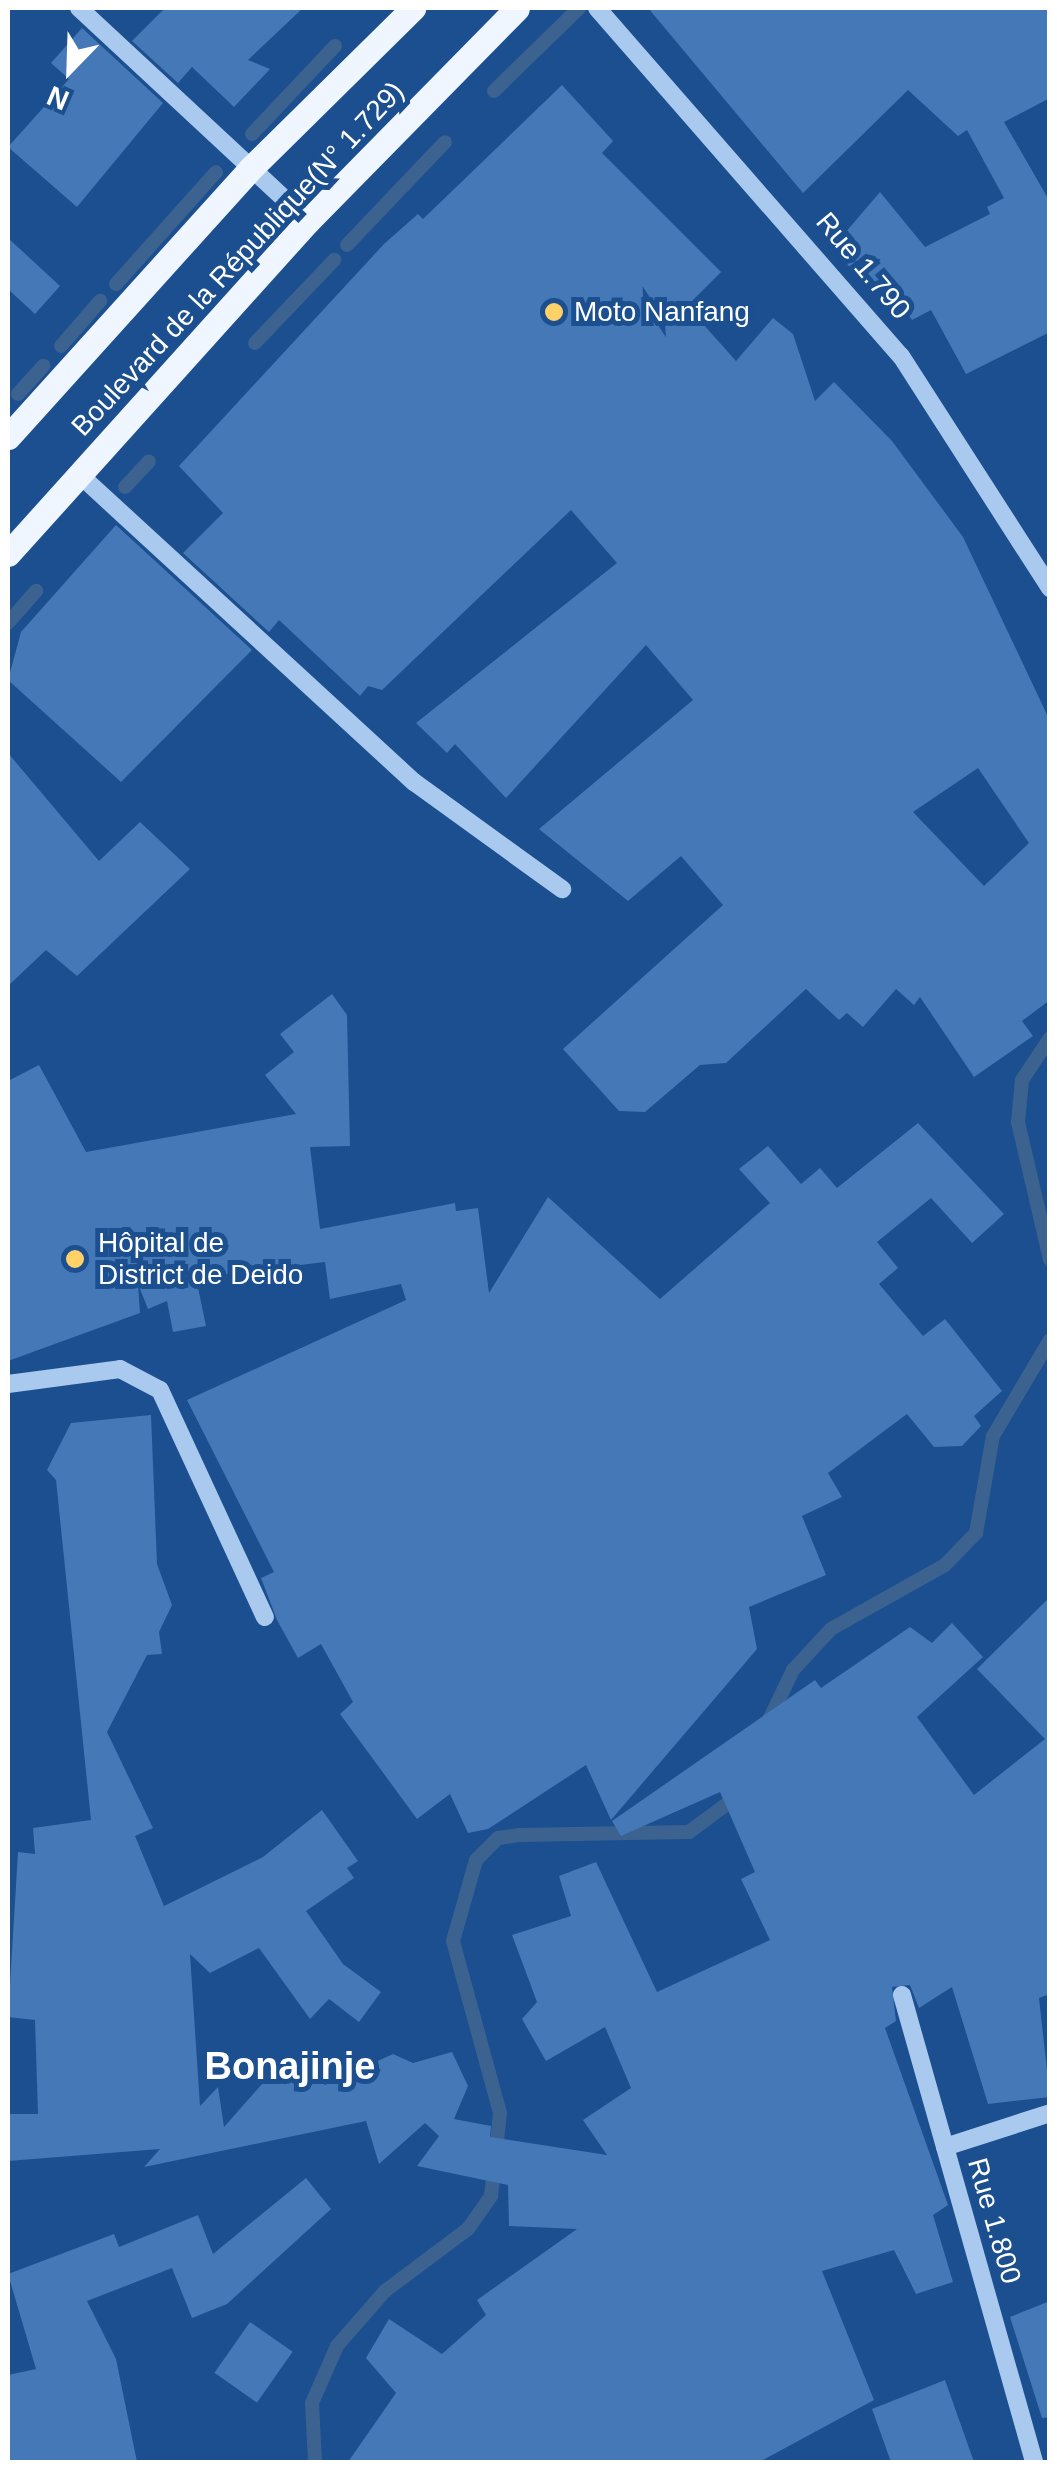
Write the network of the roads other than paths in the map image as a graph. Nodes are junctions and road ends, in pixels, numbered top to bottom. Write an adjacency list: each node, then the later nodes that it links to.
1 (79, 8): 5 (street)
2 (414, 8): 5 (main road, Boulevard de la République(N° 1.729))
3 (517, 8): 6 (main road, Boulevard de la République(N° 1.729))
4 (596, 8): 10 (street, Rue 1.790)
5 (251, 168): 6 (street); 7 (main road, Boulevard de la République(N° 1.729))
6 (308, 221): 8 (main road, Boulevard de la République(N° 1.729))
7 (8, 436)
8 (80, 475): 9 (main road, Boulevard de la République(N° 1.729)); 11 (street)
9 (8, 554)
10 (1050, 588)
11 (562, 889)
12 (8, 1384): 13 (street)
13 (265, 1618)
14 (902, 1995): 16 (street, Rue 1.800)
15 (1050, 2113): 16 (street)
16 (945, 2147): 17 (street, Rue 1.800)
17 (1034, 2462)

